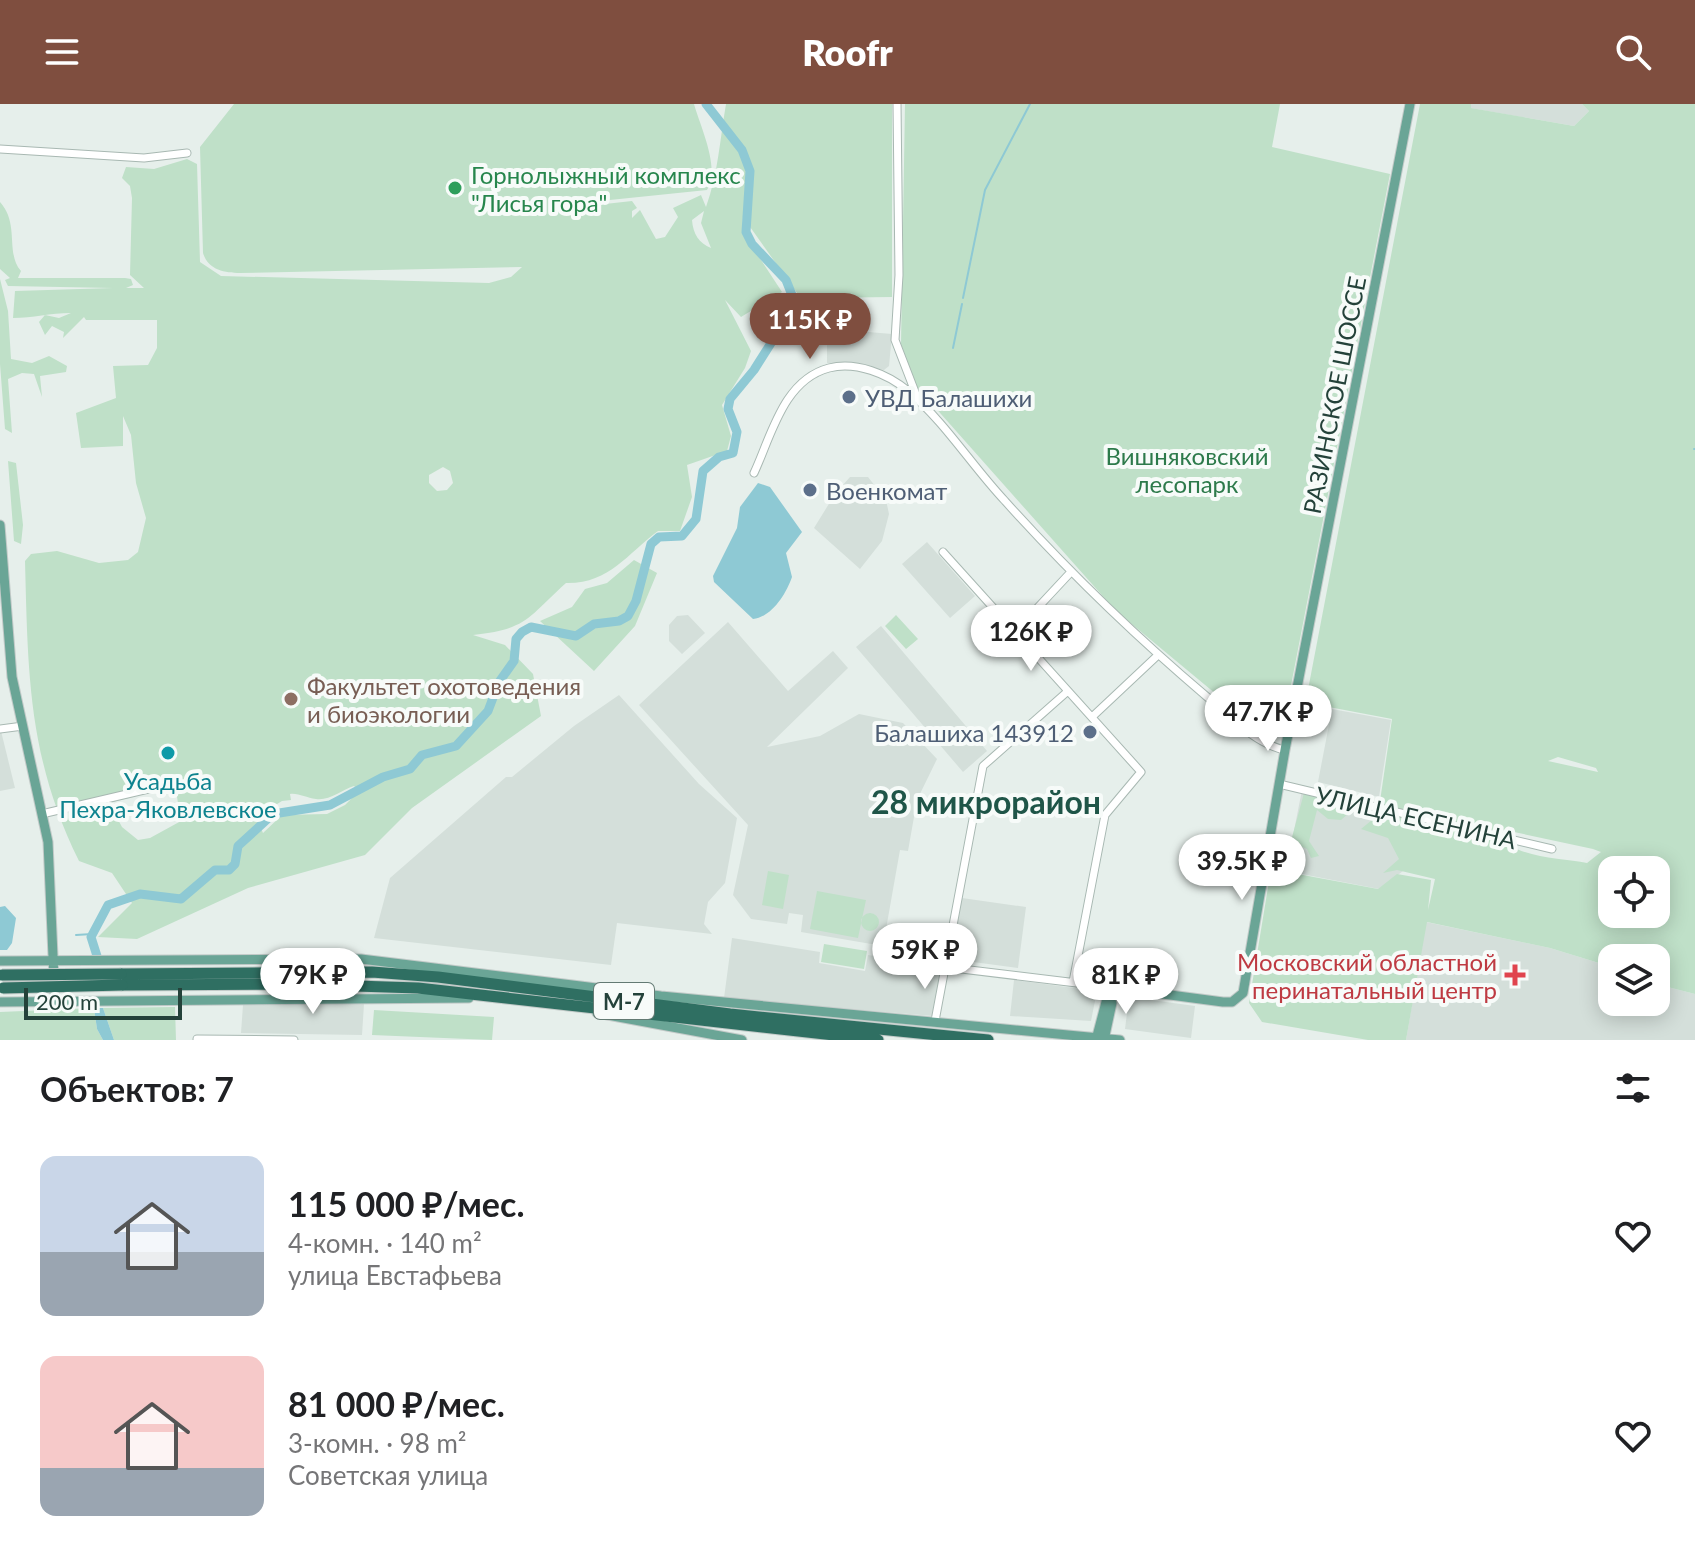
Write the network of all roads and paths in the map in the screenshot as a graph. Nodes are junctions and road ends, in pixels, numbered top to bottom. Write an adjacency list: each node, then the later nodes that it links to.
1 (897, 104): 5 (street)
2 (1410, 104): 16 (main road, РАЗИНСКОЕ ШОССЕ)
3 (0, 149): 4 (street)
4 (187, 153)
5 (918, 400): 6 (street); 9 (street)
6 (754, 473)
7 (0, 525): 14 (main road)
8 (943, 552): 10 (street)
9 (1070, 573): 10 (street); 11 (street)
10 (1015, 632): 12 (street)
11 (1158, 655): 13 (street); 16 (street)
12 (1068, 691): 13 (street); 26 (street)
13 (1092, 717): 30 (street)
14 (23, 726): 15 (street); 18 (main road)
15 (0, 729)
16 (1285, 750): 17 (main road, РАЗИНСКОЕ ШОССЕ)
17 (1279, 784): 21 (street, УЛИЦА ЕСЕНИНА); 31 (main road, РАЗИНСКОЕ ШОССЕ)
18 (37, 786): 20 (main road); 22 (main road)
19 (157, 787): 20 (street)
20 (46, 813): 22 (main road)
21 (1552, 849)
22 (57, 960): 23 (main road); 25 (main road); 37 (main road)
23 (86, 960): 28 (main road); 38 (main road)
24 (0, 961): 25 (main road)
25 (26, 961): 36 (main road)
26 (945, 967): 30 (street); 40 (street)
27 (1, 975): 29 (highway, М-7, bridge)
28 (527, 979): 33 (main road); 40 (main road)
29 (121, 980): 32 (highway, М-7, bridge); 33 (highway, М-7); 34 (highway, М-7)
30 (1073, 982): 31 (street)
31 (1113, 987): 43 (main road)
32 (1, 988)
33 (597, 997): 47 (highway, М-7)
34 (520, 999): 38 (main road); 39 (highway, М-7)
35 (0, 1002): 36 (main road)
36 (31, 1002): 37 (main road)
37 (58, 1002): 38 (main road)
38 (88, 1002)
39 (559, 1004): 45 (main road); 46 (highway, М-7)
40 (935, 1021): 41 (main road)
41 (1005, 1028): 43 (main road); 48 (main road)
42 (197, 1039): 44 (street)
43 (1100, 1039): 49 (main road)
44 (294, 1040)
45 (742, 1040)
46 (878, 1040)
47 (988, 1040)
48 (1018, 1040)
49 (1120, 1040)

